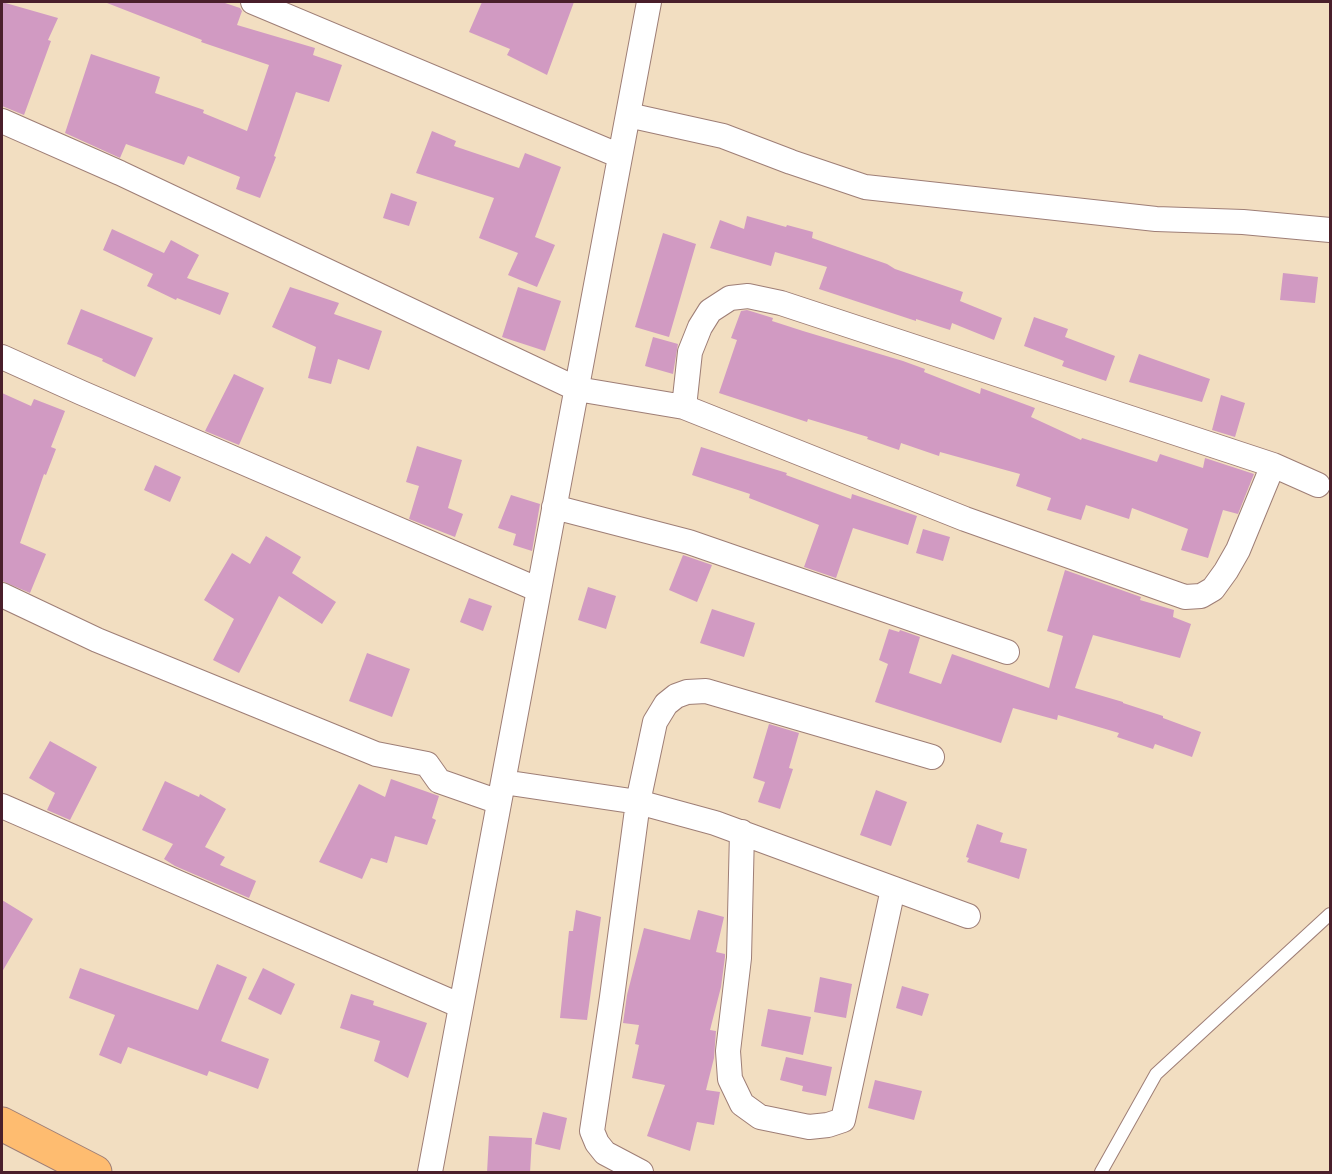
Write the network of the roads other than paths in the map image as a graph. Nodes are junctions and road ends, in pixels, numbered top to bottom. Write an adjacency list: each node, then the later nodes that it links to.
1 (253, 2): 5 (street)
2 (649, 2): 3 (street)
3 (628, 115): 5 (street); 6 (street)
4 (2, 121): 8 (street)
5 (620, 156): 8 (street)
6 (1330, 230)
7 (2, 357): 13 (street)
8 (577, 389): 9 (street); 12 (street)
9 (684, 407): 10 (street); 10 (street)
10 (1273, 465): 11 (street)
11 (1318, 486)
12 (554, 507): 13 (street); 15 (street)
13 (539, 590): 17 (street)
14 (2, 595): 17 (street)
15 (1007, 652)
16 (932, 757): 18 (street)
17 (501, 792): 18 (street); 24 (street)
18 (638, 802): 20 (street); 28 (street)
19 (2, 806): 24 (street)
20 (742, 832): 21 (street); 21 (street)
21 (893, 889): 23 (street)
22 (1330, 914): 29 (lane)
23 (968, 916)
24 (461, 1006): 27 (street)
25 (2, 1124): 26 (main road)
26 (96, 1173)
27 (430, 1173)
28 (641, 1173)
29 (1101, 1173)

